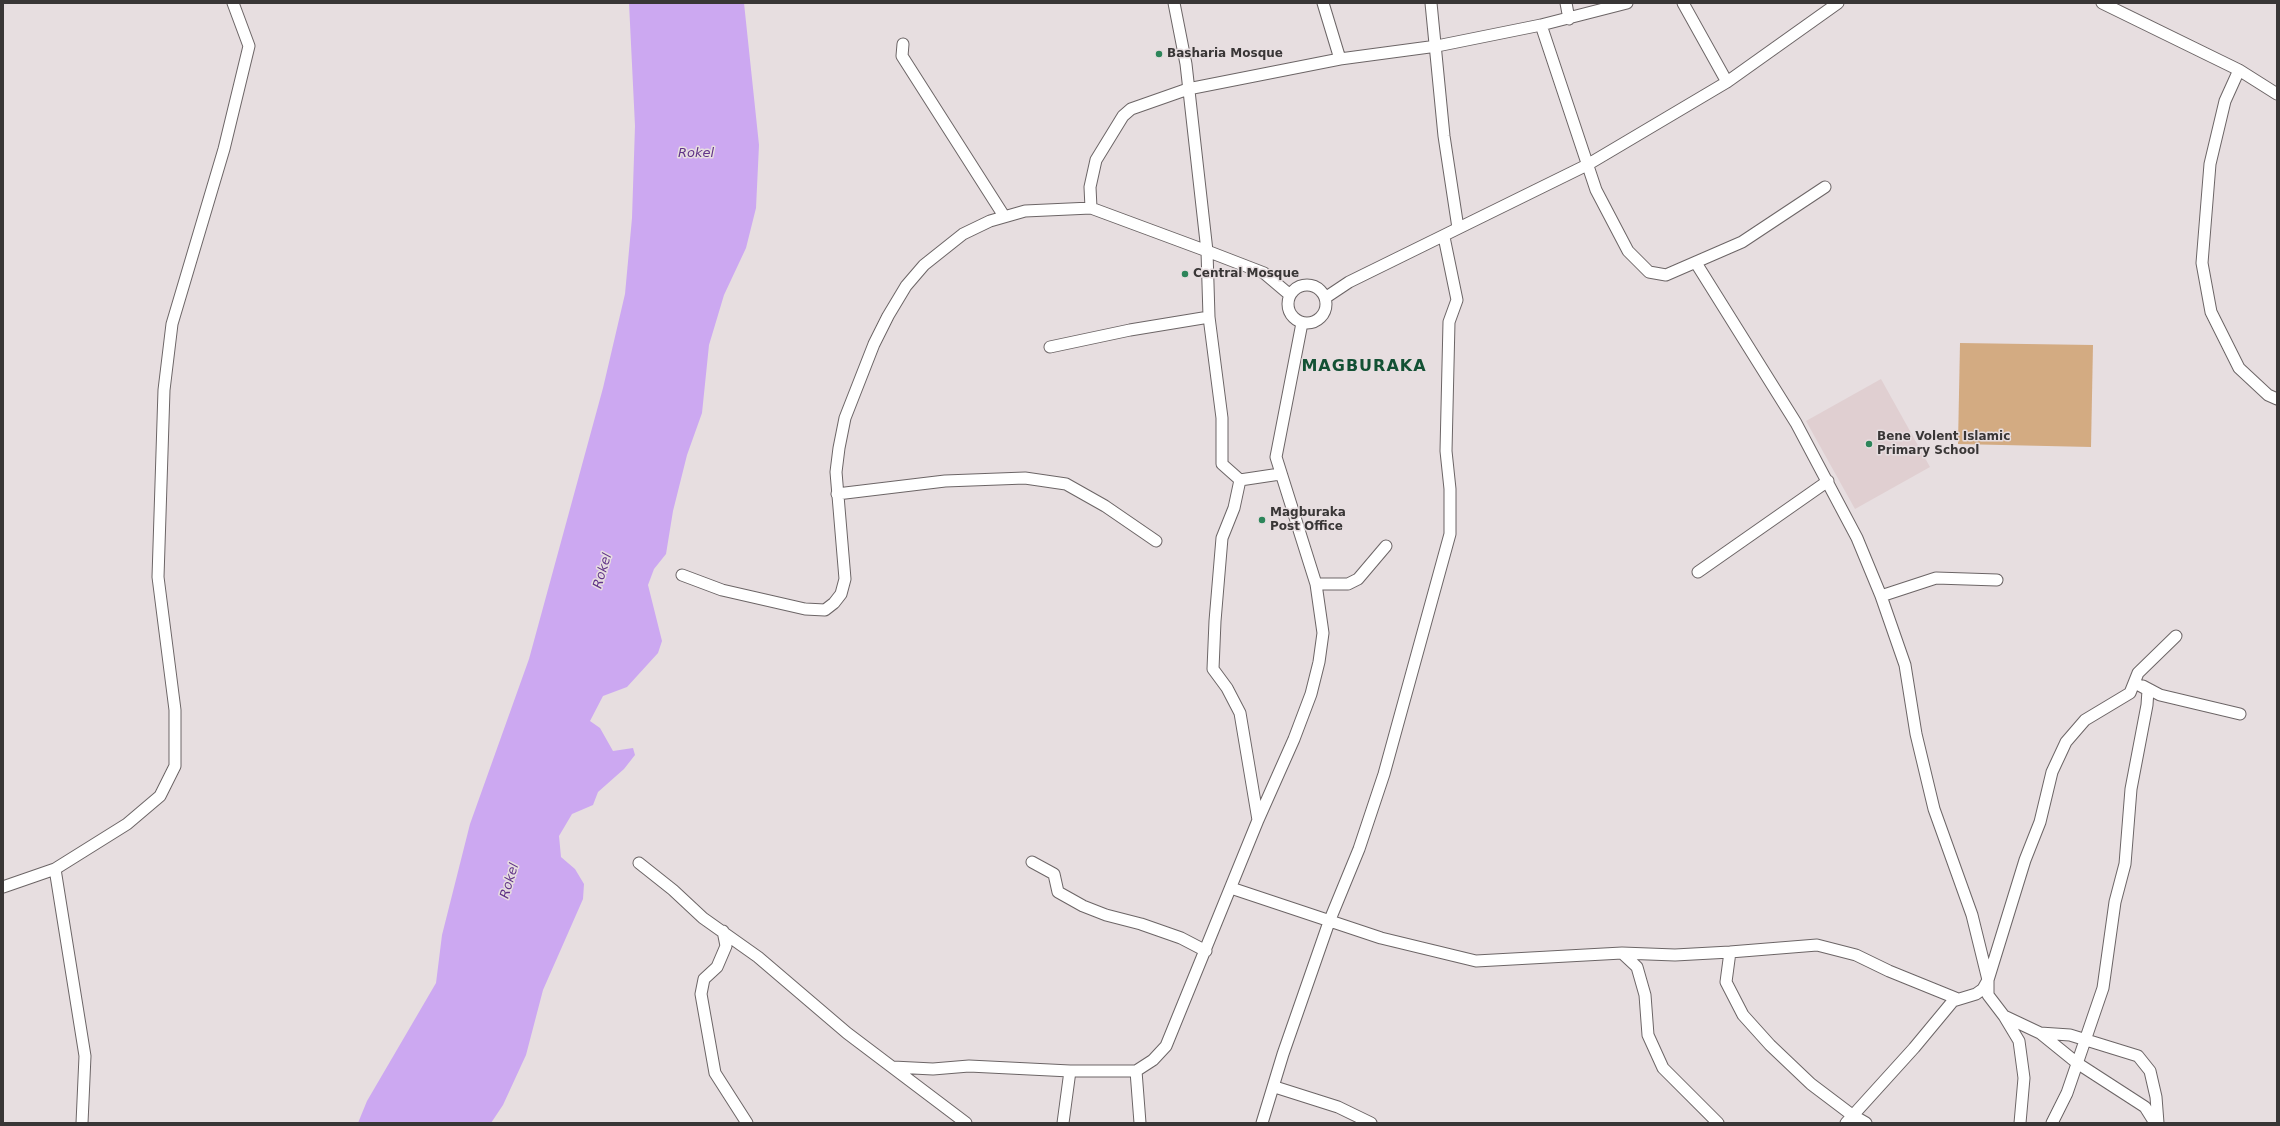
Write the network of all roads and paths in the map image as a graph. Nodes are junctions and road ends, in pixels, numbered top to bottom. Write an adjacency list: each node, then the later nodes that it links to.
1 (233, 3): 50 (street)
2 (1174, 3): 17 (street)
3 (1323, 3): 14 (street)
4 (1431, 3): 13 (street)
5 (1566, 3): 10 (street)
6 (1627, 3): 10 (street)
7 (1683, 3): 16 (street)
8 (1838, 3): 16 (street)
9 (2102, 3): 15 (street)
10 (1569, 19): 11 (street)
11 (1542, 25): 13 (street); 19 (street)
12 (903, 44): 22 (street)
13 (1437, 46): 14 (street); 23 (street)
14 (1340, 59): 17 (street)
15 (2239, 70): 18 (street); 32 (street)
16 (1727, 82): 19 (street)
17 (1188, 89): 21 (street); 25 (street)
18 (2277, 94)
19 (1588, 165): 23 (street); 26 (street)
20 (1825, 187): 26 (street)
21 (1091, 208): 22 (street); 25 (street)
22 (1004, 216): 36 (street)
23 (1458, 228): 24 (street)
24 (1444, 237): 28 (street); 53 (street)
25 (1207, 251): 27 (street); 29 (street)
26 (1696, 263): 35 (street)
27 (1290, 295): 28 (street); 30 (street)
28 (1325, 298): 30 (street)
29 (1209, 317): 31 (street); 34 (street)
30 (1302, 323): 33 (street)
31 (1050, 347)
32 (2277, 399)
33 (1280, 474): 34 (street); 42 (street)
34 (1240, 480): 47 (street)
35 (1828, 481): 39 (street); 43 (street)
36 (837, 494): 37 (street); 40 (street)
37 (1156, 541)
38 (1386, 546): 42 (street)
39 (1698, 572)
40 (682, 575)
41 (1997, 580): 43 (street)
42 (1316, 584): 47 (street)
43 (1881, 596): 58 (street)
44 (2176, 636): 45 (street)
45 (2136, 683): 46 (street); 58 (street); 62 (street)
46 (2240, 714)
47 (1258, 820): 52 (street)
48 (1032, 862): 55 (street)
49 (639, 863): 54 (street)
50 (55, 869): 51 (street); 69 (street)
51 (3, 887)
52 (1231, 888): 53 (street); 55 (street)
53 (1329, 922): 57 (street); 67 (street)
54 (723, 931): 64 (street); 70 (street)
55 (1206, 951): 66 (street)
56 (1730, 952): 57 (street); 59 (street); 68 (street)
57 (1622, 953): 76 (street)
58 (1988, 980): 59 (street); 60 (street)
59 (1958, 999): 68 (street)
60 (2004, 1016): 61 (street); 78 (street)
61 (2040, 1033): 62 (street); 63 (street)
62 (2085, 1040): 63 (street); 80 (street)
63 (2077, 1063): 79 (street); 80 (street)
64 (893, 1067): 65 (street); 71 (street)
65 (1070, 1071): 66 (street); 72 (street)
66 (1136, 1071): 73 (street)
67 (1275, 1087): 74 (street); 75 (street)
68 (1849, 1119): 77 (street)
69 (82, 1123)
70 (747, 1123)
71 (966, 1123)
72 (1063, 1123)
73 (1140, 1123)
74 (1262, 1123)
75 (1371, 1123)
76 (1718, 1123)
77 (1866, 1123)
78 (2020, 1123)
79 (2052, 1123)
80 (2156, 1123)

